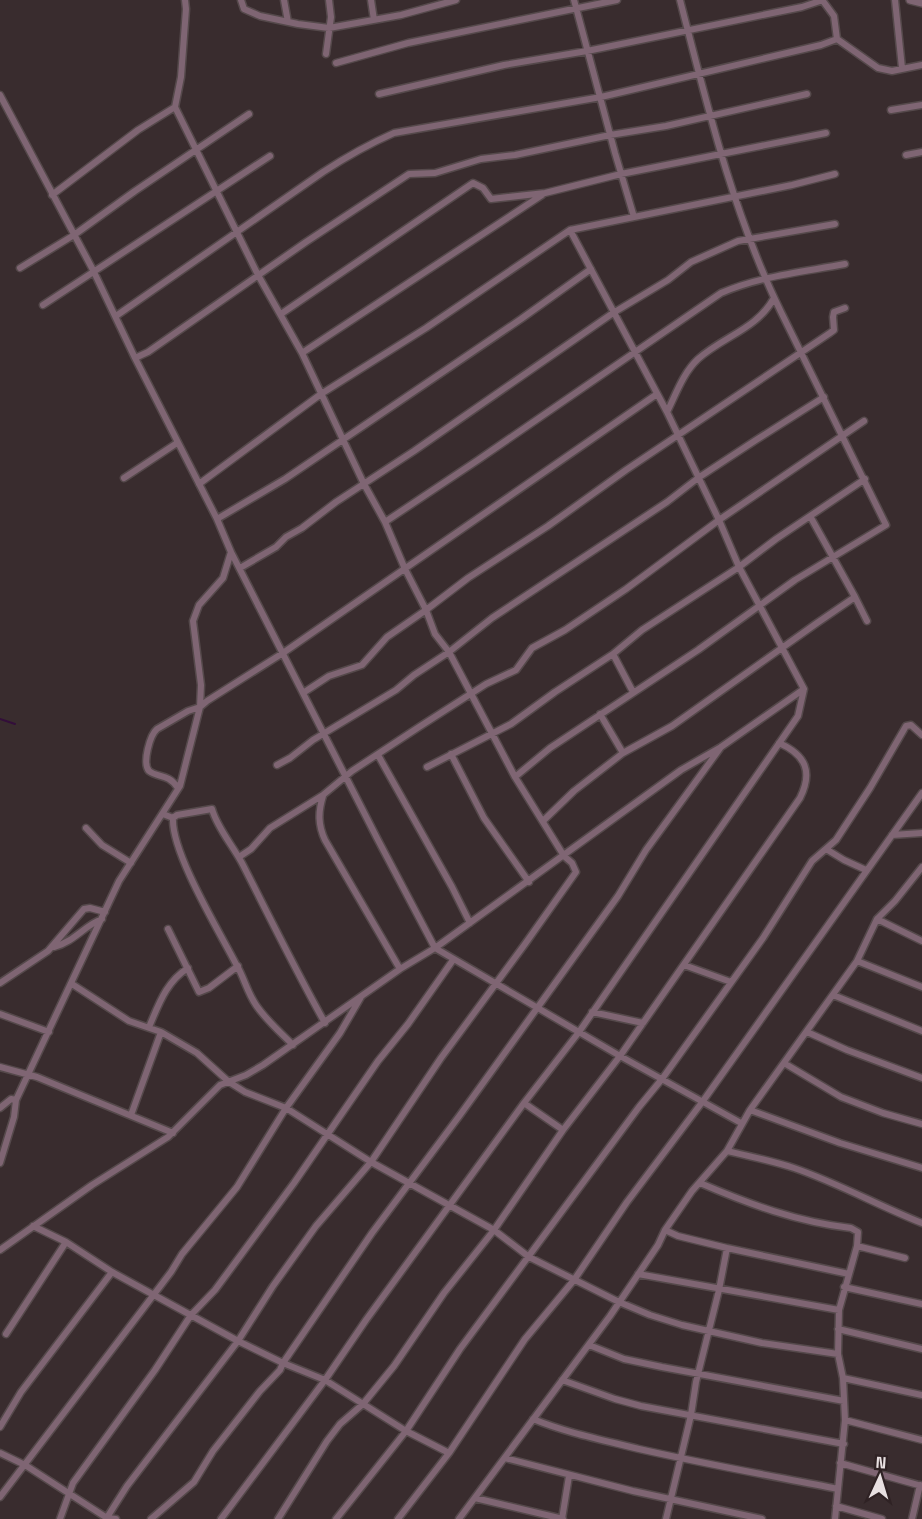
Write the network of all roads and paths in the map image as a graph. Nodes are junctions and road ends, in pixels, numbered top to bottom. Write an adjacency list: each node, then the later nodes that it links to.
1 (185, 0): 31 (street)
2 (241, 0): 16 (street)
3 (284, 0): 16 (street)
4 (329, 0): 17 (street)
5 (371, 0): 15 (street)
6 (456, 0): 15 (street)
7 (574, 0): 14 (street)
8 (617, 0): 14 (street)
9 (680, 0): 18 (street)
10 (823, 0): 18 (street); 19 (street)
11 (895, 0): 24 (street)
12 (910, 0): 13 (street)
13 (922, 3)
14 (576, 9): 20 (street); 22 (street)
15 (374, 20): 17 (street)
16 (288, 22): 17 (street)
17 (329, 28): 21 (street)
18 (688, 30): 20 (street); 25 (street)
19 (837, 39): 24 (street); 25 (street)
20 (587, 51): 26 (street); 29 (street)
21 (326, 54)
22 (336, 63)
23 (922, 65): 24 (street)
24 (902, 68)
25 (700, 73): 29 (street); 34 (street)
26 (379, 94)
27 (807, 94): 34 (street)
28 (0, 95): 46 (street)
29 (601, 97): 36 (street); 50 (street)
30 (922, 105): 32 (street)
31 (175, 107): 37 (street); 46 (street)
32 (891, 110)
33 (249, 114): 37 (street)
34 (712, 117): 36 (street); 39 (street)
35 (826, 133): 39 (street)
36 (610, 135): 42 (street); 58 (street)
37 (197, 150): 44 (street); 52 (street)
38 (922, 152): 40 (street)
39 (723, 154): 42 (street); 47 (street)
40 (906, 155)
41 (270, 156): 44 (street)
42 (621, 174): 45 (street); 48 (street)
43 (836, 174): 47 (street)
44 (218, 191): 50 (street); 57 (street)
45 (545, 193): 64 (street); 67 (street)
46 (52, 195): 52 (street)
47 (735, 196): 48 (street); 53 (street)
48 (634, 217): 51 (street)
49 (835, 224): 53 (street)
50 (238, 230): 58 (street); 65 (street)
51 (570, 230): 56 (street); 70 (street)
52 (74, 235): 55 (street); 57 (street)
53 (748, 240): 59 (street); 63 (street)
54 (844, 264): 59 (street)
55 (20, 268)
56 (591, 269): 63 (street); 77 (street)
57 (93, 270): 61 (street); 65 (street)
58 (258, 275): 64 (street); 69 (street)
59 (765, 279): 60 (street); 68 (street)
60 (774, 298): 66 (street); 73 (street)
61 (43, 305)
62 (844, 308): 66 (street)
63 (613, 313): 68 (street); 83 (street)
64 (281, 314): 67 (street)
65 (116, 316): 69 (street)
66 (801, 352): 72 (street); 75 (street)
67 (302, 353): 70 (street)
68 (634, 353): 71 (street); 87 (street)
69 (135, 358): 78 (street)
70 (321, 394): 77 (street); 82 (street)
71 (657, 394): 73 (street); 92 (street)
72 (824, 397): 76 (street); 80 (street)
73 (667, 412): 75 (street)
74 (864, 421): 76 (street)
75 (679, 435): 80 (street); 95 (street)
76 (843, 435): 81 (street); 86 (street)
77 (343, 440): 83 (street); 85 (street)
78 (177, 442): 79 (street); 82 (street)
79 (124, 478)
80 (698, 478): 86 (street); 98 (street)
81 (865, 478): 84 (street); 89 (street)
82 (199, 484): 85 (street)
83 (364, 484): 87 (street); 91 (street)
84 (810, 516): 89 (street); 90 (street)
85 (217, 519): 88 (street)
86 (719, 520): 90 (street); 104 (street)
87 (385, 522): 92 (street)
88 (231, 552): 91 (street); 105 (street)
89 (833, 556): 93 (street); 94 (street)
90 (739, 567): 94 (street); 100 (street)
91 (240, 568): 99 (street)
92 (405, 569): 95 (street); 99 (street)
93 (855, 597): 96 (street); 97 (street)
94 (760, 605): 97 (street); 102 (street)
95 (426, 610): 98 (street); 103 (street)
96 (867, 621)
97 (781, 648): 101 (street); 112 (street)
98 (449, 652): 104 (street); 108 (street)
99 (283, 653): 103 (street); 105 (street)
100 (613, 654): 102 (street); 107 (street)
101 (804, 689): 110 (street); 111 (street)
102 (633, 692): 106 (street)
103 (303, 693): 108 (street)
104 (470, 694): 107 (street); 114 (street)
105 (200, 707): 119 (street); 119 (street)
106 (600, 714): 112 (street); 118 (street)
107 (491, 733): 113 (street); 118 (street)
108 (324, 735): 115 (street); 117 (street)
109 (922, 735): 128 (street)
110 (779, 743): 145 (street); 157 (street)
111 (721, 747): 129 (street); 156 (street)
112 (622, 753): 124 (street)
113 (451, 754): 116 (street); 134 (street)
114 (378, 755): 117 (street); 138 (street)
115 (277, 765)
116 (427, 767)
117 (346, 776): 121 (street); 142 (street)
118 (515, 777): 124 (street)
119 (178, 788): 122 (street)
120 (922, 792): 127 (street)
121 (323, 795): 130 (street); 148 (street)
122 (163, 814): 123 (street); 131 (street)
123 (173, 818): 130 (street); 146 (street)
124 (543, 821): 129 (street)
125 (86, 828): 131 (street)
126 (922, 833): 127 (street)
127 (892, 835): 133 (street)
128 (826, 849): 133 (street); 149 (street)
129 (564, 856): 134 (street); 152 (street)
130 (239, 857): 159 (street)
131 (130, 862): 135 (street)
132 (922, 867): 137 (street)
133 (866, 870): 176 (street)
134 (529, 882): 138 (street)
135 (105, 912): 136 (street); 141 (street)
136 (102, 919): 141 (street); 151 (street)
137 (878, 919): 140 (street); 144 (street)
138 (470, 923): 142 (street)
139 (168, 929): 147 (street)
140 (922, 941)
141 (53, 947): 150 (street)
142 (435, 948): 143 (street); 148 (street)
143 (453, 960): 152 (street); 186 (street)
144 (857, 962): 153 (street); 154 (street)
145 (684, 964): 149 (street); 160 (street)
146 (238, 966): 147 (street); 167 (street)
147 (188, 968): 161 (street)
148 (400, 969): 155 (street)
149 (731, 982): 173 (street)
150 (0, 983)
151 (72, 984): 161 (street); 163 (street)
152 (496, 984): 156 (street); 188 (street)
153 (922, 987)
154 (833, 995): 162 (street); 166 (street)
155 (361, 996): 159 (street); 179 (street)
156 (538, 1007): 165 (street); 191 (street)
157 (592, 1012): 160 (street); 165 (street)
158 (0, 1014): 163 (street)
159 (325, 1023): 167 (street)
160 (643, 1023): 168 (street)
161 (148, 1027): 164 (street)
162 (922, 1031)
163 (49, 1032): 171 (street)
164 (161, 1032): 174 (street); 181 (street)
165 (579, 1032): 168 (street); 177 (street)
166 (807, 1032): 169 (street); 172 (street)
167 (293, 1045): 174 (street)
168 (620, 1056): 173 (street); 184 (street)
169 (784, 1063): 180 (street); 183 (street)
170 (0, 1067): 171 (street)
171 (28, 1076): 175 (street); 181 (street)
172 (922, 1078)
173 (662, 1079): 176 (street); 204 (street)
174 (229, 1082): 179 (street); 185 (street)
175 (16, 1100): 178 (street); 189 (street)
176 (703, 1101): 182 (street); 209 (street)
177 (524, 1103): 184 (street); 193 (street)
178 (0, 1108)
179 (286, 1108): 186 (street); 212 (street)
180 (750, 1110): 182 (street); 190 (street)
181 (131, 1114): 185 (street)
182 (741, 1123): 187 (street)
183 (922, 1124)
184 (563, 1130): 196 (street)
185 (173, 1133): 195 (street)
186 (329, 1134): 188 (street); 216 (street)
187 (727, 1151): 192 (street); 194 (street)
188 (371, 1162): 191 (street); 220 (street)
189 (0, 1163)
190 (922, 1168)
191 (410, 1183): 193 (street); 224 (street)
192 (700, 1183): 197 (street); 200 (street)
193 (449, 1207): 196 (street); 227 (street)
194 (922, 1223)
195 (33, 1226): 198 (street); 199 (street)
196 (494, 1230): 204 (street); 231 (street)
197 (665, 1230): 201 (street); 207 (street)
198 (11, 1242): 202 (street); 203 (street)
199 (66, 1242): 206 (street); 219 (street)
200 (857, 1246): 205 (street); 208 (street)
201 (727, 1248): 208 (street); 211 (street)
202 (0, 1250)
203 (0, 1257)
204 (530, 1257): 209 (street); 236 (street)
205 (904, 1258)
206 (112, 1272): 212 (street); 235 (street)
207 (638, 1274): 211 (street); 213 (street)
208 (849, 1274): 210 (street)
209 (574, 1280): 213 (street); 240 (street)
210 (844, 1287): 214 (street); 215 (street)
211 (719, 1290): 215 (street); 218 (street)
212 (153, 1295): 216 (street); 244 (street)
213 (619, 1302): 218 (street); 221 (street)
214 (922, 1304)
215 (839, 1310): 217 (street)
216 (191, 1315): 220 (street); 248 (street)
217 (838, 1329): 222 (street); 223 (street)
218 (708, 1331): 223 (street); 225 (street)
219 (6, 1334)
220 (237, 1341): 224 (street); 253 (street)
221 (589, 1345): 225 (street); 228 (street)
222 (922, 1349)
223 (838, 1354): 226 (street)
224 (283, 1363): 227 (street); 256 (street)
225 (698, 1374): 230 (street); 232 (street)
226 (843, 1378): 229 (street); 230 (street)
227 (325, 1380): 231 (street); 257 (street)
228 (562, 1380): 232 (street); 233 (street)
229 (922, 1395)
230 (844, 1401): 234 (street)
231 (363, 1404): 236 (street); 258 (street)
232 (691, 1415): 238 (street); 242 (street)
233 (533, 1419): 241 (street); 242 (street)
234 (845, 1420): 237 (street); 238 (street)
235 (0, 1427)
236 (406, 1431): 240 (street); 259 (street)
237 (922, 1440)
238 (844, 1444): 243 (street)
239 (0, 1453): 244 (street)
240 (449, 1453): 260 (street)
241 (505, 1458): 245 (street); 250 (street)
242 (680, 1458): 247 (street); 251 (street)
243 (840, 1463): 246 (street); 247 (street)
244 (25, 1465): 248 (street); 249 (street)
245 (568, 1476): 251 (street); 262 (street)
246 (921, 1485): 267 (street)
247 (838, 1489): 252 (street)
248 (69, 1494): 253 (street); 254 (street)
249 (0, 1497)
250 (475, 1498): 261 (street); 262 (street)
251 (670, 1500): 263 (street); 264 (street)
252 (836, 1506): 265 (street); 266 (street)
253 (106, 1518): 255 (street)
254 (60, 1519)
255 (116, 1519)
256 (151, 1519)
257 (221, 1519)
258 (278, 1519)
259 (336, 1519)
260 (398, 1519)
261 (459, 1519)
262 (562, 1519)
263 (666, 1519)
264 (762, 1519)
265 (835, 1519)
266 (882, 1519)
267 (912, 1519)

